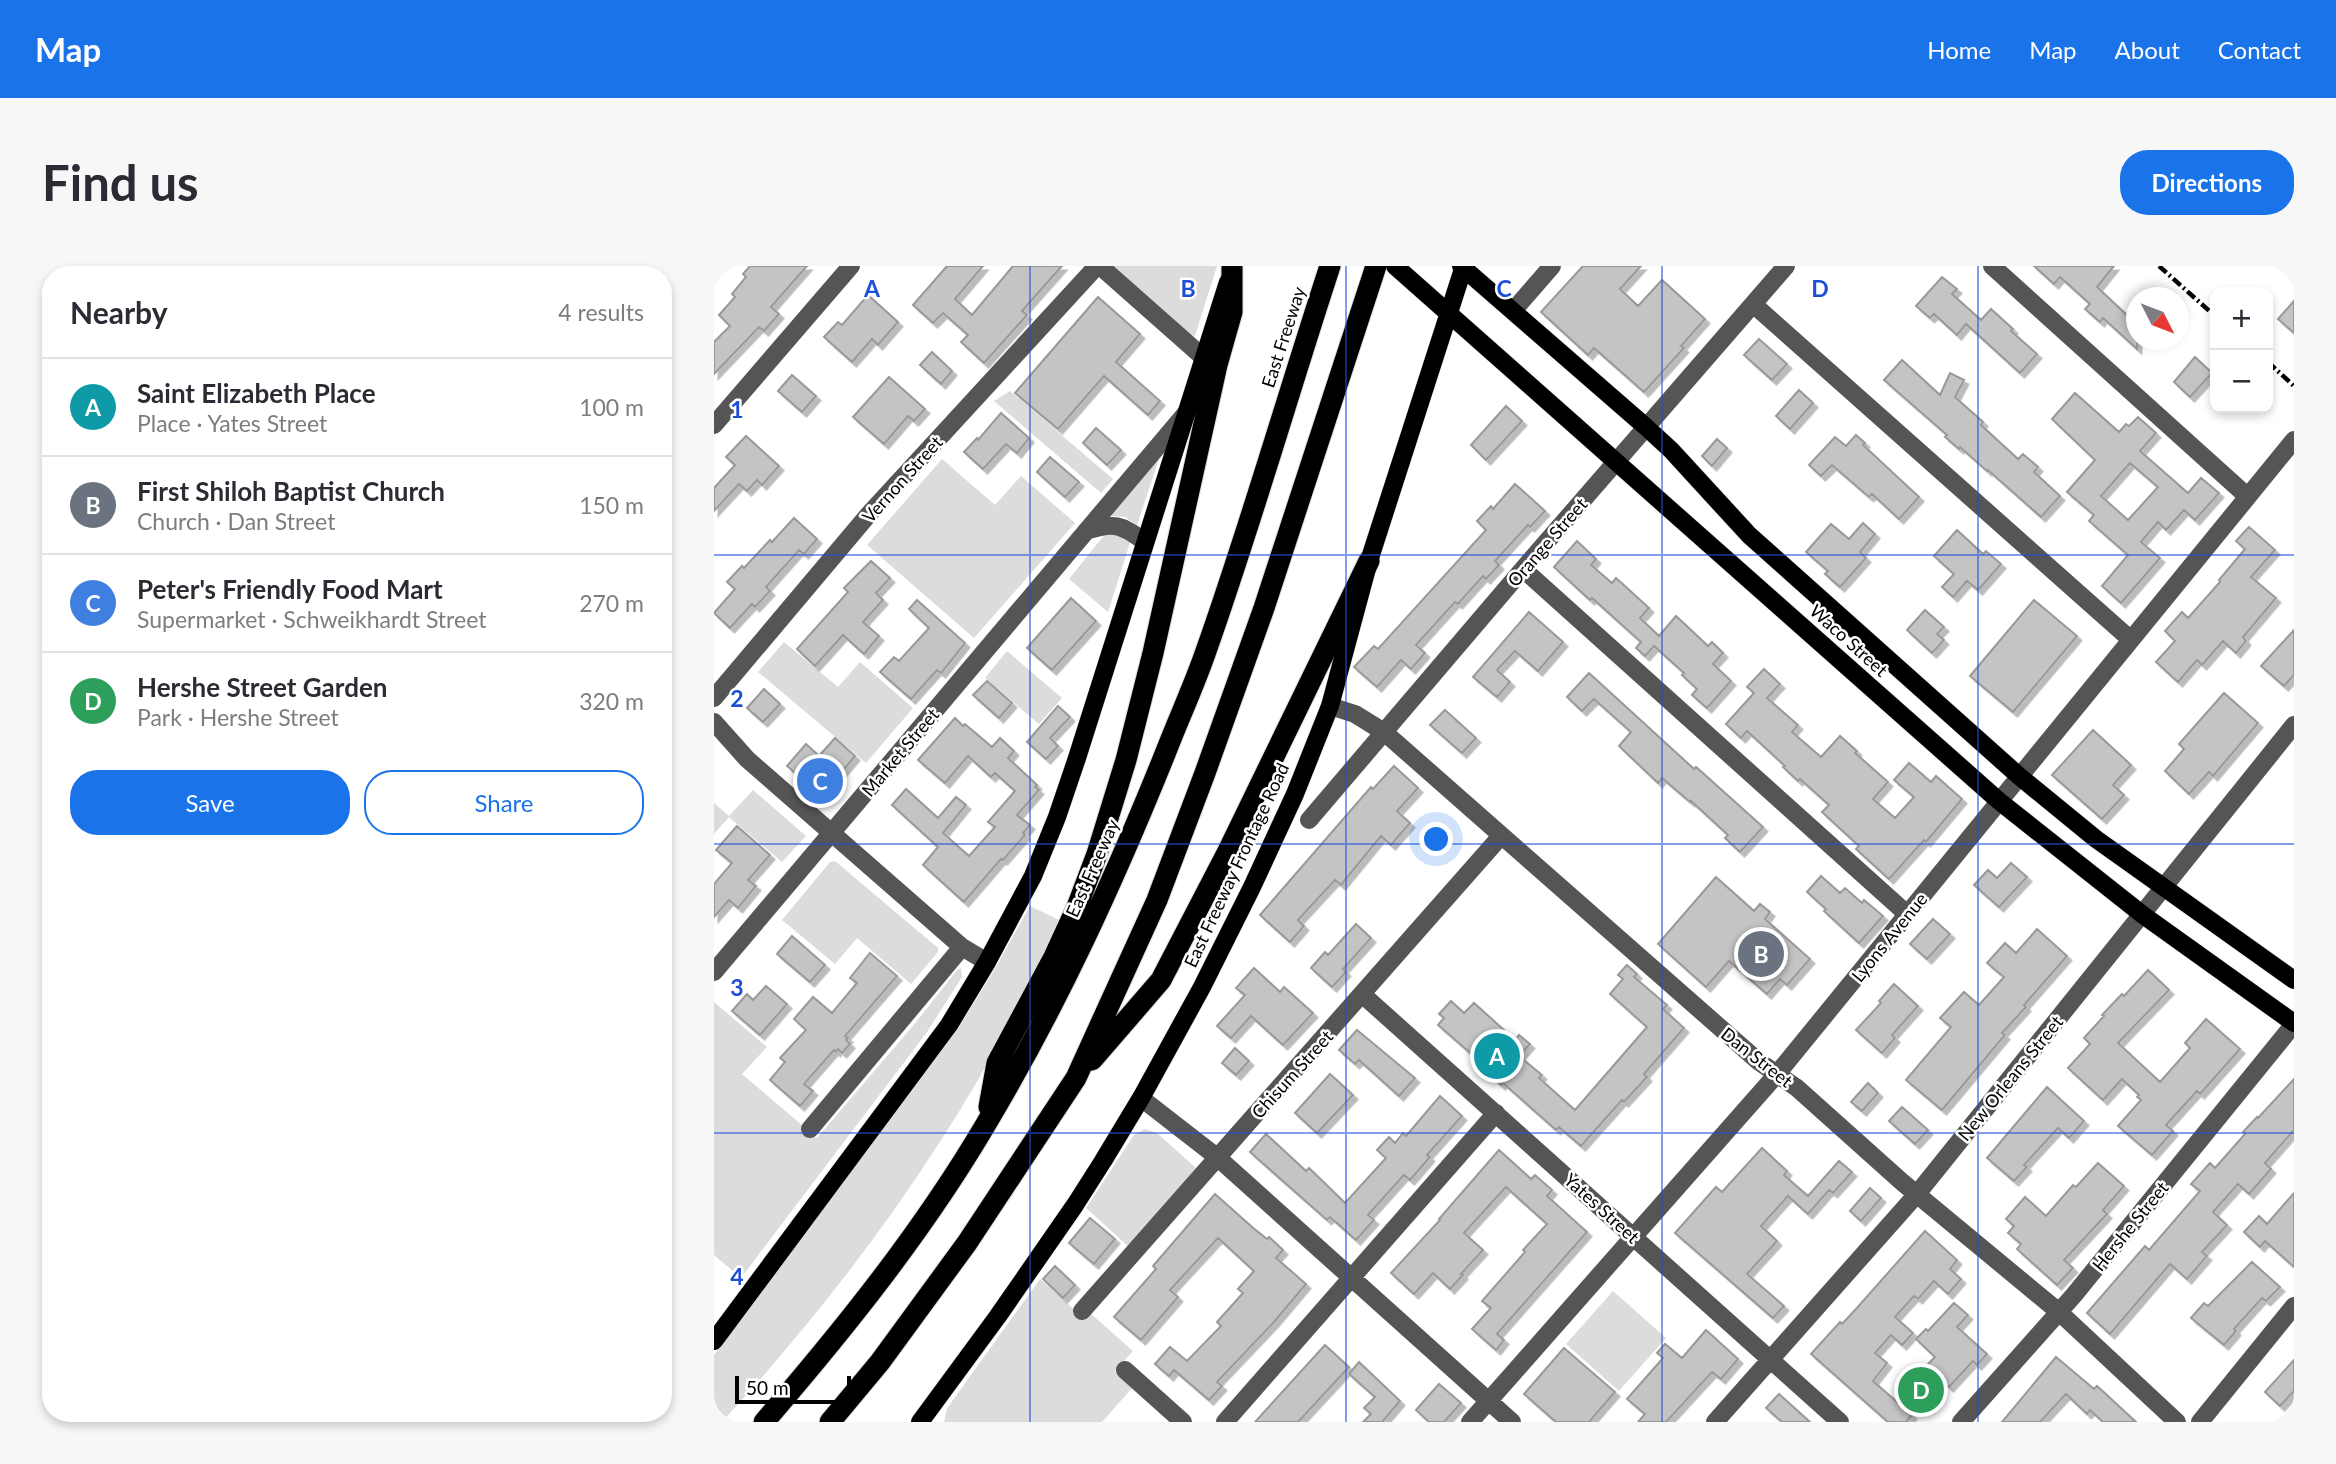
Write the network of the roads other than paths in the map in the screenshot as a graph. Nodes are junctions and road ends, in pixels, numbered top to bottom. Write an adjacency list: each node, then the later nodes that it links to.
1 (850, 266): 16 (street)
2 (1098, 266): 14 (street); 28 (street, Vernon Street)
3 (1330, 266): 51 (highway, East Freeway)
4 (1376, 266): 48 (highway)
5 (1395, 266): 13 (main road, Waco Street)
6 (1552, 266): 12 (street)
7 (1786, 266): 11 (street, Orange Street)
8 (1992, 266): 20 (street)
9 (1233, 267): 14 (main road); 51 (highway)
10 (1463, 267): 12 (main road, Waco Street); 13 (main road, East Freeway Frontage Road)
11 (1753, 304): 17 (street, Orange Street); 27 (street)
12 (1513, 311): 17 (main road, Waco Street)
13 (1449, 314): 19 (main road, Waco Street); 23 (main road, East Freeway Frontage Road)
14 (1204, 359): 15 (main road)
15 (1186, 413): 21 (street, Market Street); 22 (main road)
16 (714, 425)
17 (1646, 427): 19 (street, Orange Street); 25 (main road, Waco Street)
18 (2294, 440): 20 (street, Lyons Avenue)
19 (1617, 461): 24 (street, Orange Street); 26 (main road, Waco Street)
20 (2247, 496): 27 (street, Lyons Avenue)
21 (1086, 531): 22 (street); 36 (street, Market Street)
22 (1145, 542): 42 (main road)
23 (1369, 561): 29 (main road, East Freeway Frontage Road); 48 (highway)
24 (1523, 569): 32 (street, Orange Street); 39 (street)
25 (1831, 609): 26 (main road); 33 (main road, Waco Street)
26 (1810, 633): 34 (main road, Waco Street)
27 (2130, 639): 33 (street, Lyons Avenue)
28 (714, 698)
29 (1329, 706): 32 (street, Dan Street); 49 (main road, East Freeway Frontage Road)
30 (714, 722): 36 (street)
31 (2294, 725): 38 (street, New Orleans Street)
32 (1384, 732): 35 (street, Orange Street); 37 (street, Dan Street)
33 (2019, 776): 34 (street, Lyons Avenue); 38 (main road, Waco Street)
34 (1999, 801): 39 (street, Lyons Avenue); 40 (main road, Waco Street)
35 (1309, 820)
36 (832, 832): 41 (street); 43 (street, Market Street)
37 (1501, 836): 45 (street, Chisum Street); 47 (street, Dan Street)
38 (2164, 888): 40 (street, New Orleans Street); 44 (main road, Waco Street)
39 (1907, 914): 47 (street, Lyons Avenue)
40 (2143, 915): 46 (main road, Waco Street); 54 (street, New Orleans Street)
41 (962, 947): 42 (street); 52 (street)
42 (987, 962): 60 (main road)
43 (714, 972)
44 (2294, 980)
45 (1363, 995): 50 (street, Yates Street); 53 (street, Chisum Street)
46 (2294, 1024): 59 (street, Hershe Street)
47 (1777, 1074): 54 (street, Dan Street); 55 (street, Lyons Avenue)
48 (1076, 1078): 65 (highway)
49 (1141, 1098): 53 (street); 66 (main road, East Freeway Frontage Road)
50 (1496, 1113): 55 (street, Yates Street); 56 (street)
51 (985, 1126): 64 (highway, East Freeway)
52 (810, 1129)
53 (1217, 1157): 56 (street); 58 (street, Chisum Street)
54 (1917, 1194): 59 (street, Dan Street); 61 (street, New Orleans Street)
55 (1634, 1236): 61 (street, Yates Street); 63 (street, Lyons Avenue)
56 (1352, 1277): 63 (street); 68 (street)
57 (2294, 1306): 75 (street)
58 (1082, 1311)
59 (2059, 1312): 73 (street, Hershe Street); 74 (street, Dan Street)
60 (714, 1341)
61 (1770, 1360): 71 (street, New Orleans Street); 72 (street, Yates Street)
62 (1125, 1370): 67 (street)
63 (1489, 1401): 69 (street, Lyons Avenue); 70 (street)
64 (764, 1422)
65 (830, 1422)
66 (920, 1422)
67 (1183, 1422)
68 (1225, 1422)
69 (1470, 1422)
70 (1512, 1422)
71 (1715, 1422)
72 (1840, 1422)
73 (1961, 1422)
74 (2177, 1422)
75 (2200, 1422)

